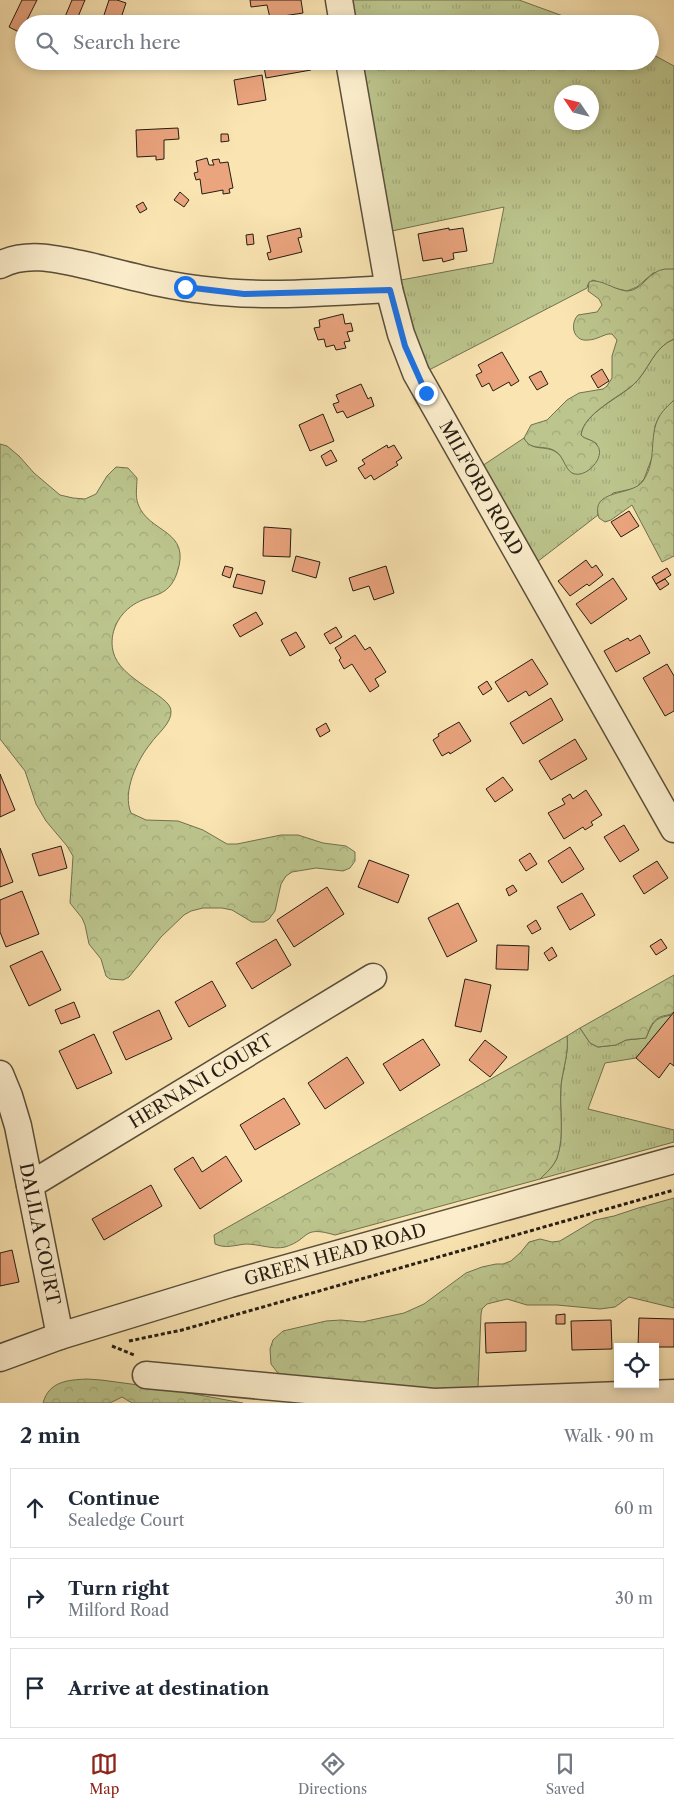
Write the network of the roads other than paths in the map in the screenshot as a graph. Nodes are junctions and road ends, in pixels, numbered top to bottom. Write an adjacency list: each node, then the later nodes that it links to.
1 (339, 0): 2 (street)
2 (342, 15)
3 (351, 70): 5 (street, MILFORD ROAD)
4 (0, 266): 5 (street)
5 (390, 290): 6 (street, MILFORD ROAD)
6 (674, 829)
7 (373, 978): 10 (street, HERNANI COURT)
8 (0, 1074): 10 (street, DALILA COURT)
9 (674, 1160): 11 (street, GREEN HEAD ROAD)
10 (30, 1184): 11 (street, DALILA COURT)
11 (60, 1336): 12 (street, GREEN HEAD ROAD)
12 (0, 1358)
13 (146, 1375): 14 (street)
14 (674, 1394)

